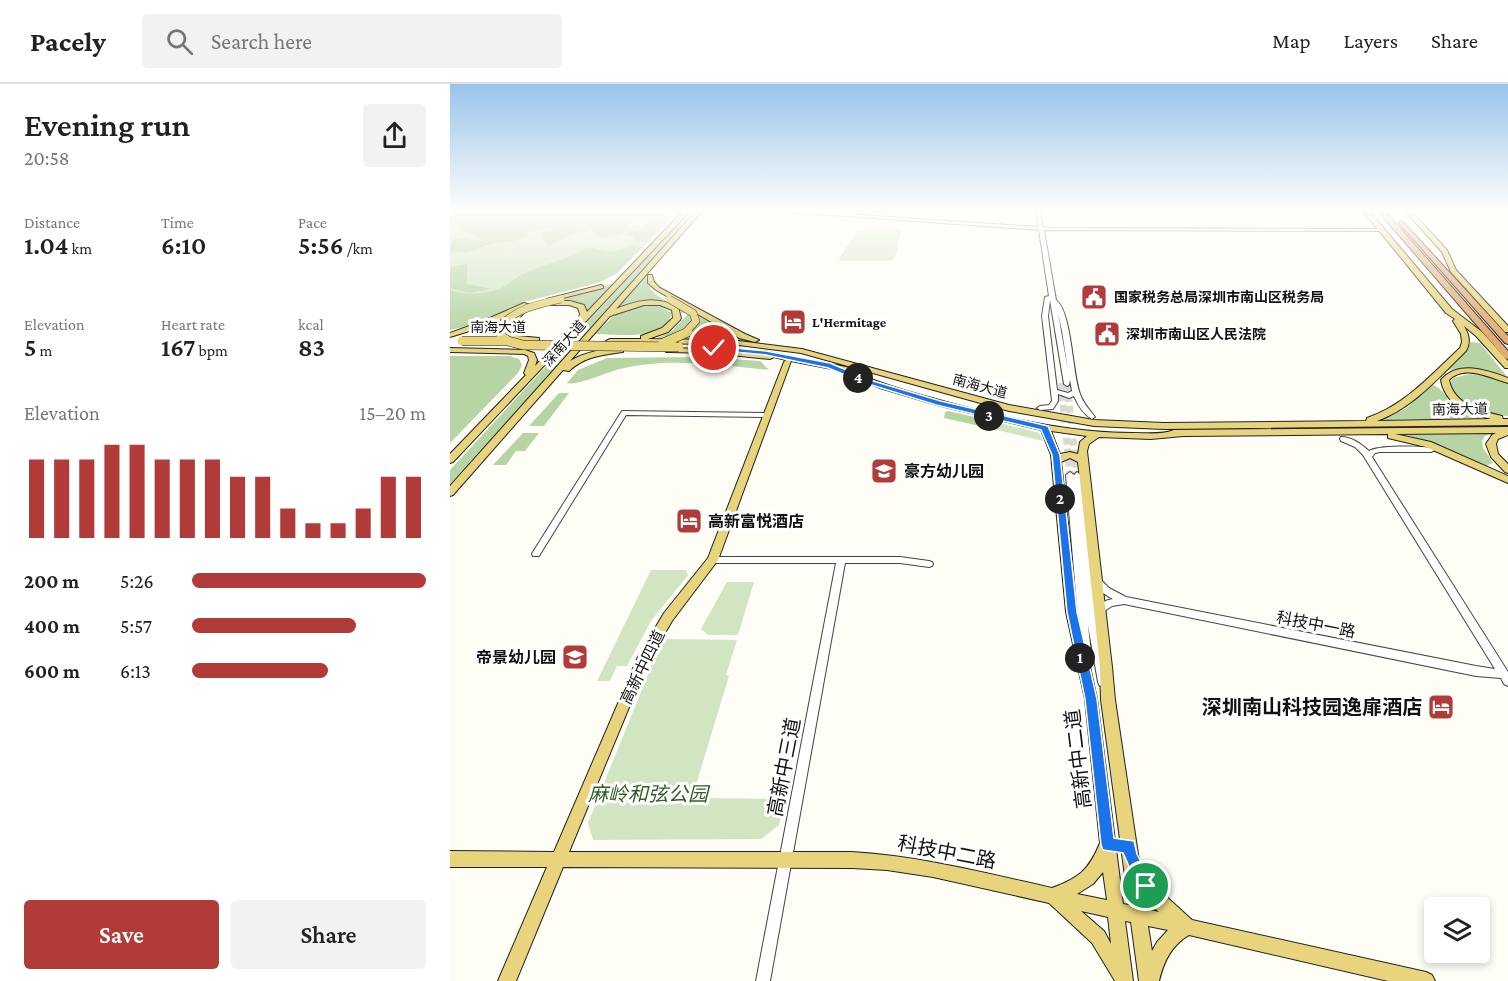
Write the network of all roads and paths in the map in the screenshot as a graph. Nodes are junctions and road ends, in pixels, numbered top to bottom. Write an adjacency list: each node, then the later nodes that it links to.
1 (647, 253): 13 (main road, 深南大道)
2 (661, 253): 15 (main road, 深南大道)
3 (669, 253): 12 (main road)
4 (1042, 253): 16 (street)
5 (1400, 253): 17 (main road)
6 (1417, 253): 10 (highway)
7 (1429, 253): 25 (highway)
8 (1434, 253): 11 (highway)
9 (1446, 253): 11 (main road)
10 (1429, 267): 21 (highway); 30 (highway)
11 (1453, 271): 20 (main road)
12 (652, 273): 28 (main road, bridge); 29 (main road, bridge)
13 (627, 274): 14 (main road); 19 (main road, 深南大道)
14 (601, 287): 22 (main road, bridge); 26 (main road, bridge)
15 (630, 288): 18 (main road, 深南大道); 19 (main road)
16 (1050, 297): 36 (street); 37 (street); 38 (street)
17 (1449, 311): 21 (main road); 49 (main road)
18 (600, 323): 24 (main road); 52 (main road, 深南大道)
19 (578, 326): 23 (main road); 39 (main road, 深南大道)
20 (1508, 328)
21 (1479, 334): 34 (main road)
22 (450, 335)
23 (536, 340): 24 (main road, 南海大道); 27 (main road, 南海大道, bridge)
24 (610, 340): 29 (main road, 南海大道, bridge)
25 (1508, 341)
26 (523, 345): 27 (main road, 南海大道, bridge); 28 (main road, 南海大道, bridge)
27 (453, 346): 39 (main road)
28 (639, 346): 31 (main road, 南海大道, bridge)
29 (802, 351): 33 (main road, 南海大道)
30 (1508, 356)
31 (808, 361): 33 (main road, 南海大道); 52 (main road, bridge)
32 (788, 362): 41 (main road, 高新中四道)
33 (832, 362): 40 (main road); 42 (main road, 南海大道); 46 (main road, 南海大道); 47 (main road)
34 (1508, 366)
35 (1508, 381): 44 (main road)
36 (1064, 383)
37 (1054, 391): 38 (street); 40 (street)
38 (1076, 391): 43 (street)
39 (510, 396): 45 (main road, 深南大道)
40 (1040, 408): 43 (main road)
41 (768, 415): 64 (street); 65 (main road, 高新中四道)
42 (1016, 416): 47 (main road); 50 (main road, 南海大道)
43 (1092, 417): 46 (main road)
44 (1508, 421): 49 (main road, 南海大道)
45 (486, 422): 55 (main road); 57 (main road, 深南大道)
46 (1164, 426): 49 (main road, 南海大道)
47 (1042, 427): 51 (main road); 58 (main road, 高新中二道)
48 (1508, 431): 49 (main road, 南海大道); 60 (main road)
49 (1338, 432): 50 (main road, 南海大道); 56 (street); 61 (main road)
50 (1190, 433): 51 (main road)
51 (1096, 435): 59 (main road, 高新中二道)
52 (494, 442): 54 (main road, 深南大道)
53 (1431, 450): 56 (street)
54 (485, 452): 62 (main road, 深南大道); 63 (main road)
55 (450, 454)
56 (1368, 457): 71 (street)
57 (450, 460)
58 (1057, 461): 59 (main road); 72 (main road, 高新中二道)
59 (1083, 461): 68 (main road, 高新中二道)
60 (1508, 470)
61 (1508, 480)
62 (450, 492)
63 (450, 503)
64 (536, 554)
65 (713, 560): 66 (street); 77 (main road, 高新中四道)
66 (841, 560): 67 (street); 78 (street, 高新中三道)
67 (929, 564)
68 (1096, 582): 69 (street, 科技中一路); 70 (main road, 高新中二道)
69 (1124, 600): 70 (street); 71 (street, 科技中一路)
70 (1100, 610): 73 (main road, 高新中二道)
71 (1506, 678)
72 (1091, 699): 73 (street); 74 (main road, 高新中二道)
73 (1108, 700): 75 (main road, 高新中二道)
74 (1108, 843): 75 (main road); 79 (main road); 80 (main road, 高新中二道)
75 (1129, 851): 81 (main road, 高新中二道); 82 (main road)
76 (450, 859): 77 (main road, 科技中二路)
77 (558, 859): 78 (main road, 科技中二路); 83 (main road, 高新中四道)
78 (784, 859): 79 (main road, 科技中二路); 84 (street, 高新中三道)
79 (1052, 895): 80 (main road, 科技中二路); 85 (main road)
80 (1115, 910): 81 (main road, 科技中二路); 85 (main road, 高新中二道)
81 (1139, 915): 82 (main road, 科技中二路); 86 (main road, 高新中二道)
82 (1188, 927): 86 (main road); 87 (main road, 科技中二路)
83 (507, 981)
84 (763, 981)
85 (1123, 981)
86 (1150, 981)
87 (1426, 981)

